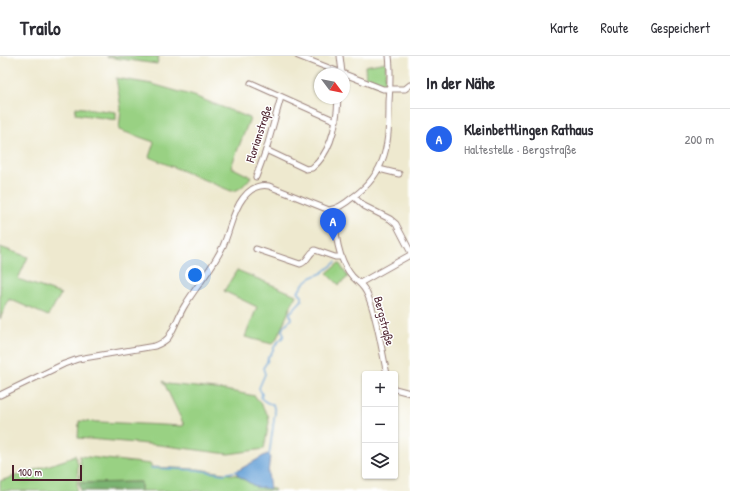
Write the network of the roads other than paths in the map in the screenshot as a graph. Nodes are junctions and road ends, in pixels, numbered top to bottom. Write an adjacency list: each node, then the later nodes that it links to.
1 (298, 56): 4 (street)
2 (340, 56): 5 (street)
3 (389, 56): 9 (street)
4 (328, 68)
5 (342, 68)
6 (350, 77): 9 (street)
7 (251, 83): 10 (street, Florianstraße)
8 (410, 85): 9 (street)
9 (390, 90): 14 (street)
10 (281, 97): 12 (street, Florianstraße); 13 (street, Florianstraße)
11 (337, 104): 12 (street)
12 (336, 121): 13 (street)
13 (266, 150): 16 (street, Florianstraße)
14 (379, 169): 15 (street); 17 (street)
15 (399, 174)
16 (256, 177)
17 (354, 197): 18 (street); 20 (street)
18 (334, 210): 22 (street, Bergstraße); 27 (street)
19 (256, 249): 22 (street)
20 (410, 250)
21 (410, 255): 23 (street)
22 (341, 257): 23 (street, Bergstraße)
23 (360, 283): 24 (street, Bergstraße)
24 (386, 371)
25 (398, 390): 26 (street)
26 (410, 393)
27 (0, 395)

